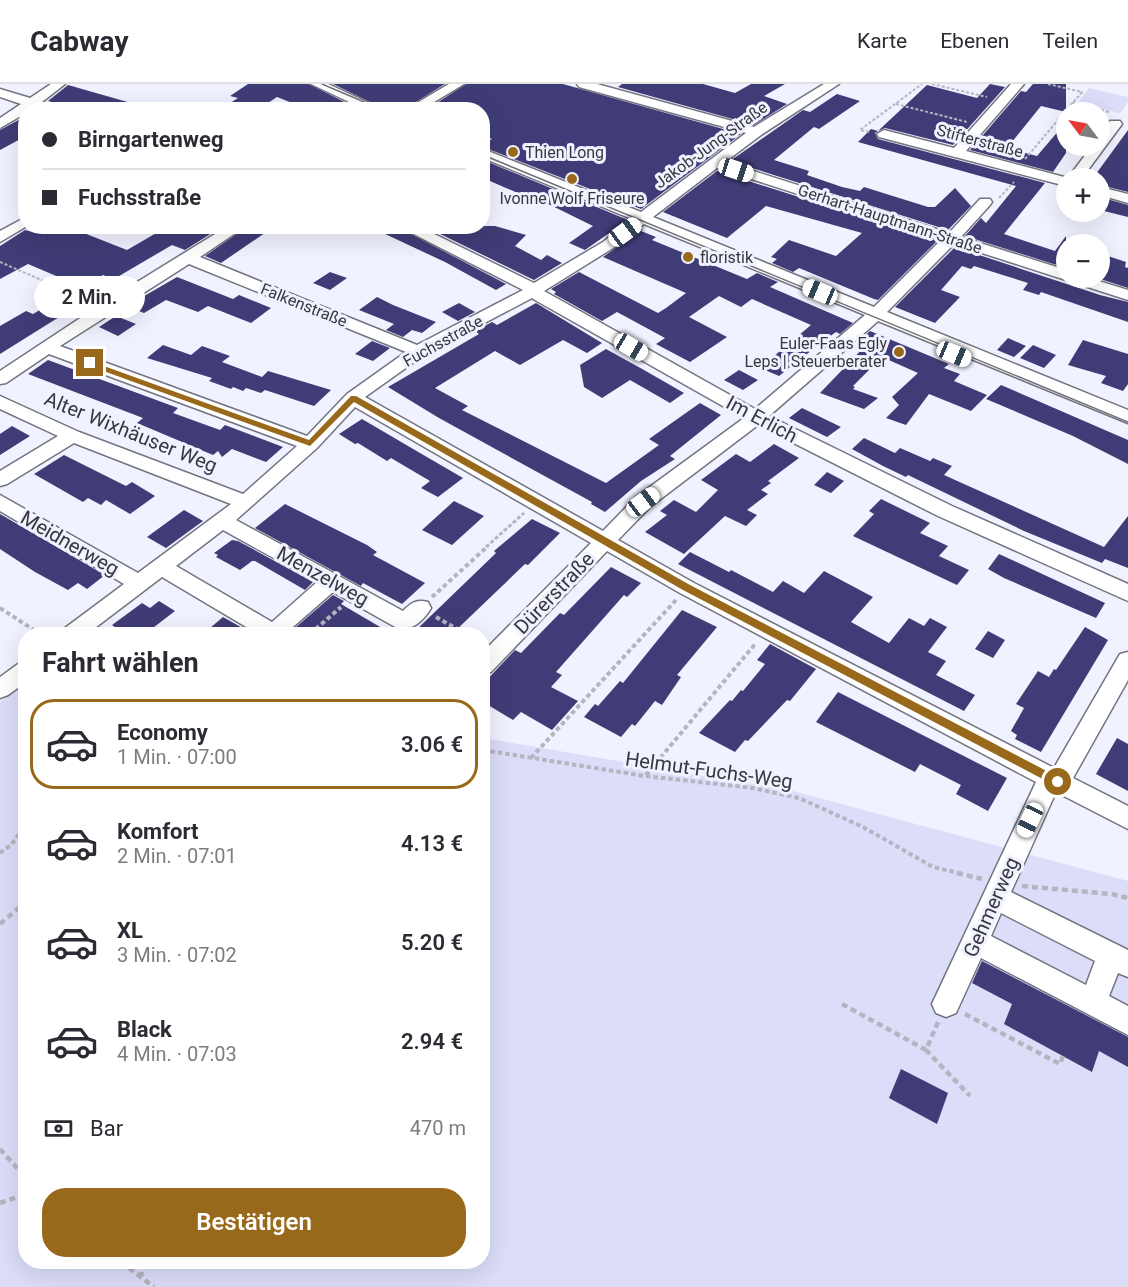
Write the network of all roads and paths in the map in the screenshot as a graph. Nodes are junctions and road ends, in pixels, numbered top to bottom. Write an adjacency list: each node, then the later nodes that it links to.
1 (59, 84): 12 (street)
2 (317, 84): 13 (street)
3 (458, 84): 14 (street)
4 (583, 84): 24 (street)
5 (833, 84): 24 (street, Jakob-Jung-Straße)
6 (922, 84): 16 (path)
7 (932, 84): 11 (path)
8 (1018, 84): 11 (street)
9 (1048, 84): 15 (path)
10 (0, 93): 12 (street)
11 (1002, 101): 22 (street)
12 (31, 102)
13 (359, 102)
14 (425, 102)
15 (1073, 102)
16 (895, 104): 22 (path); 25 (path)
17 (18, 113): 20 (street)
18 (1110, 117): 19 (path)
19 (1114, 118): 23 (street)
20 (0, 124)
21 (1056, 124): 29 (path)
22 (981, 125): 26 (street)
23 (1110, 125)
24 (756, 132): 28 (street, Jakob-Jung-Straße)
25 (884, 134): 26 (street, Stifterstraße)
26 (957, 153): 29 (street, Stifterstraße)
27 (490, 156): 34 (street)
28 (714, 163): 34 (street, Jakob-Jung-Straße); 39 (street, Gerhart-Hauptmann-Straße)
29 (1020, 170): 30 (street, Stifterstraße); 33 (path)
30 (1056, 179)
31 (1110, 194): 32 (street)
32 (1128, 199)
33 (985, 202): 39 (street, Dürerstraße)
34 (642, 219): 44 (street, Fuchsstraße); 47 (street)
35 (18, 226): 38 (street)
36 (226, 234): 40 (street)
37 (421, 234): 44 (street, Im Erlich)
38 (0, 237)
39 (952, 238): 42 (street, Gerhart-Hauptmann-Straße); 47 (street, Dürerstraße)
40 (189, 258): 46 (street); 49 (street, Falkenstraße)
41 (0, 262): 46 (path)
42 (1056, 272)
43 (1106, 288): 45 (street)
44 (533, 291): 49 (street, Fuchsstraße); 53 (street, Im Erlich)
45 (1128, 295)
46 (106, 308): 48 (street)
47 (875, 315): 53 (street, Dürerstraße); 54 (street); 55 (street)
48 (46, 347): 50 (street); 57 (street)
49 (418, 351): 51 (street, Fuchsstraße)
50 (0, 379)
51 (353, 398): 57 (street, Fuchsstraße); 61 (street)
52 (0, 402): 56 (street, Alter Wixhäuser Weg)
53 (756, 417): 63 (street, Dürerstraße); 68 (street, Im Erlich)
54 (1128, 417)
55 (1128, 427)
56 (72, 436): 58 (street); 60 (street, Alter Wixhäuser Weg)
57 (310, 444): 60 (street, Fuchsstraße)
58 (0, 480)
59 (0, 502): 66 (street, Meidnerweg)
60 (246, 502): 62 (street, Fuchsstraße)
61 (536, 502): 63 (street); 71 (path)
62 (223, 520): 64 (street, Fuchsstraße); 65 (street, Menzelweg)
63 (605, 540): 67 (street); 79 (street, Dürerstraße)
64 (162, 567): 66 (street, Fuchsstraße); 74 (street)
65 (332, 581): 69 (street, Menzelweg); 75 (street)
66 (140, 584): 73 (street, Fuchsstraße)
67 (687, 588): 78 (street); 84 (path)
68 (1128, 593)
69 (356, 595): 71 (street, Menzelweg); 76 (path)
70 (0, 608): 72 (path)
71 (420, 608): 77 (path)
72 (29, 627)
73 (83, 627)
74 (263, 627)
75 (280, 627)
76 (318, 627)
77 (454, 627)
78 (767, 630): 85 (path); 86 (street)
79 (490, 659)
80 (1128, 660): 86 (street, Gehmerweg)
81 (18, 676): 82 (street)
82 (0, 689)
83 (490, 751): 84 (path, Helmut-Fuchs-Weg)
84 (531, 759): 85 (path, Helmut-Fuchs-Weg)
85 (645, 776): 90 (path, Helmut-Fuchs-Weg)
86 (1054, 780): 87 (street); 90 (street, Gehmerweg)
87 (1128, 818)
88 (18, 836): 89 (path)
89 (0, 853)
90 (998, 890): 91 (path, Helmut-Fuchs-Weg); 94 (street, Gehmerweg); 95 (street)
91 (1128, 898)
92 (18, 909): 93 (path)
93 (0, 924)
94 (975, 941): 96 (street); 98 (street, Gehmerweg)
95 (1120, 959): 96 (street)
96 (1093, 1002): 99 (street)
97 (842, 1004): 100 (path)
98 (946, 1004): 100 (path); 101 (path)
99 (1128, 1021)
100 (926, 1050): 102 (path)
101 (1063, 1056)
102 (970, 1096)
103 (0, 1149): 104 (path)
104 (18, 1169)
105 (18, 1197): 106 (path)
106 (0, 1203)
107 (130, 1269): 109 (path)
108 (141, 1269): 109 (path)
109 (142, 1277): 110 (path)
110 (154, 1287)

